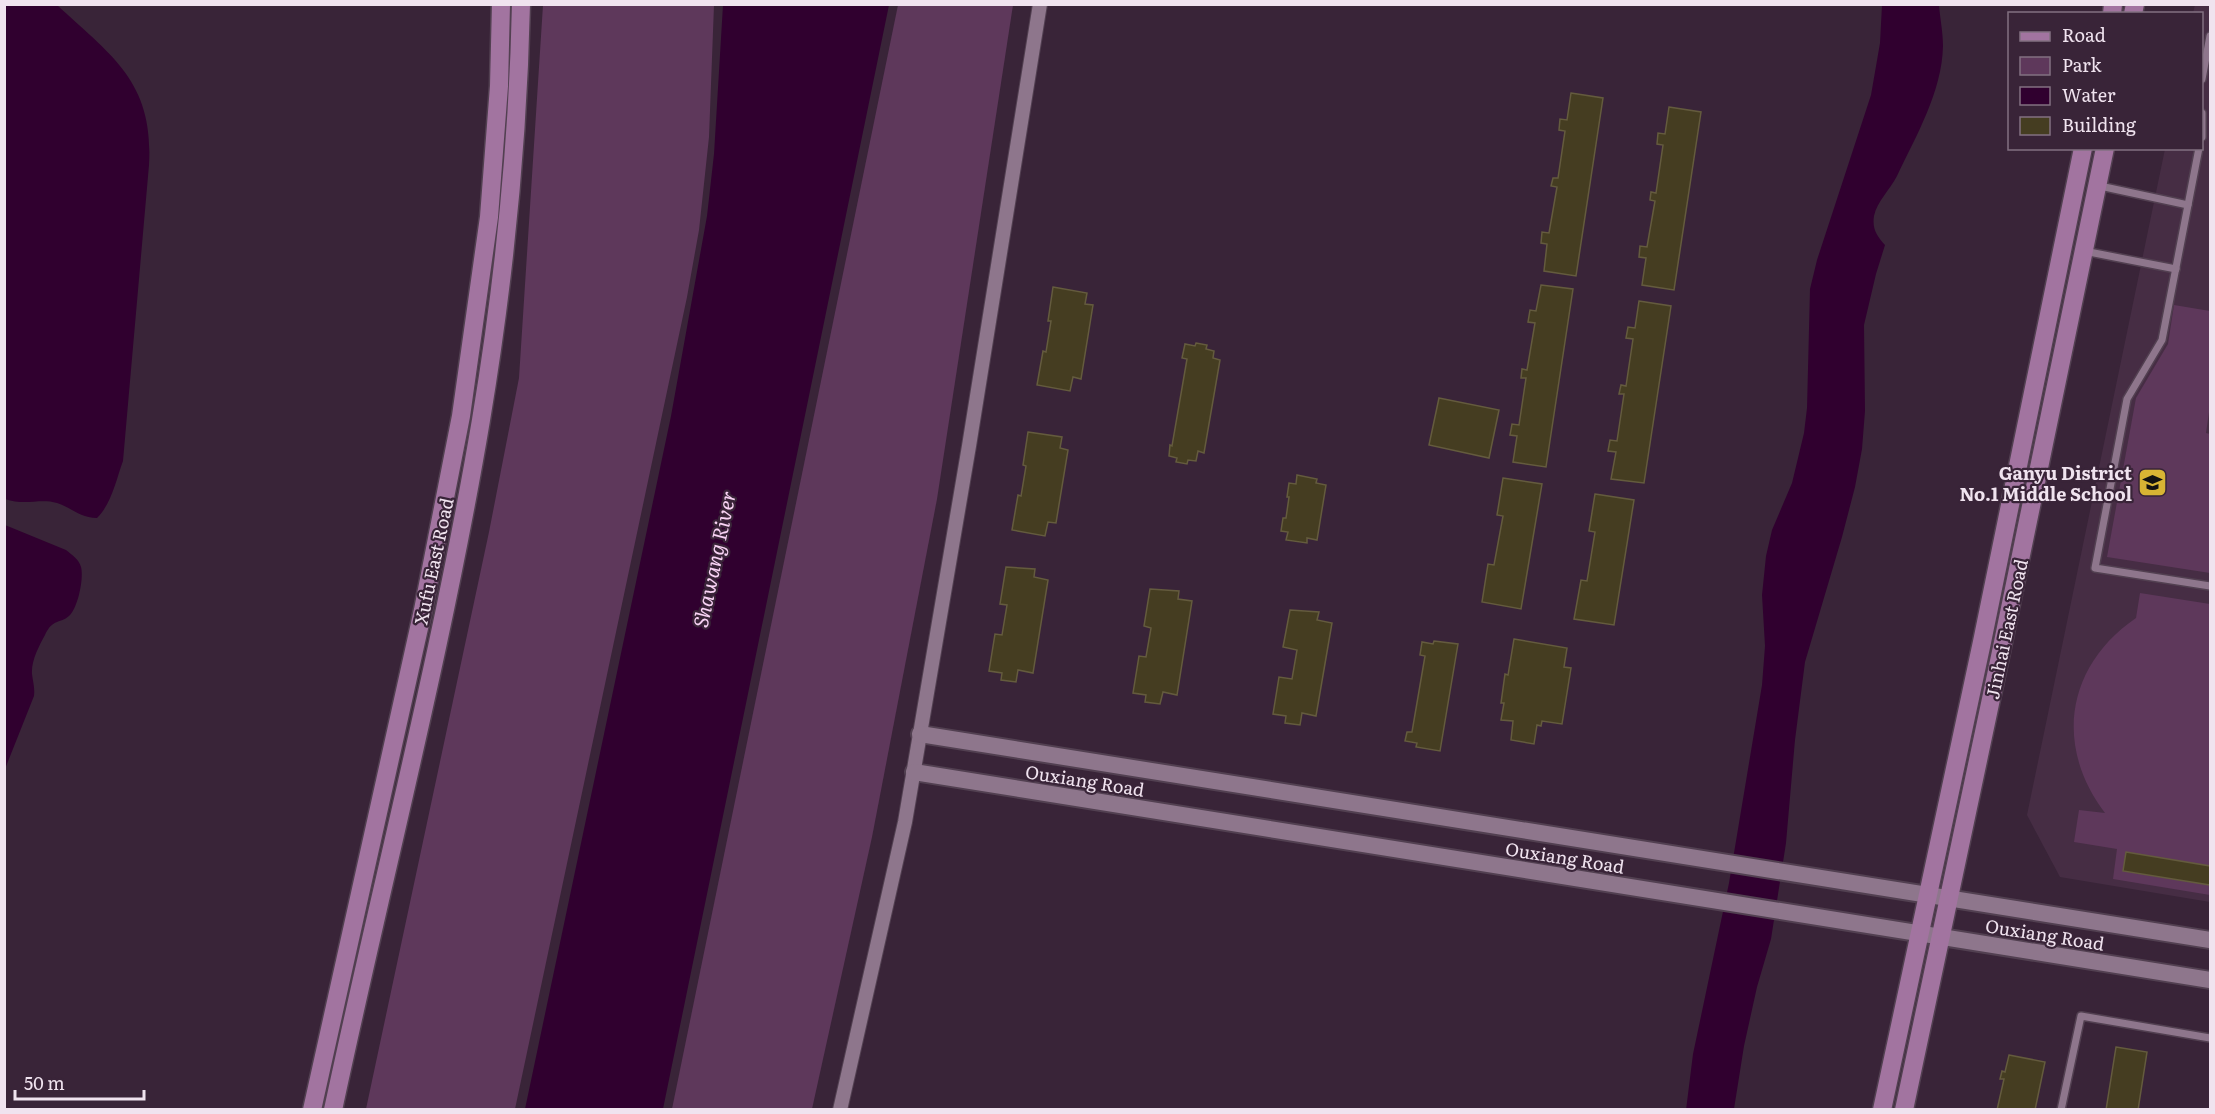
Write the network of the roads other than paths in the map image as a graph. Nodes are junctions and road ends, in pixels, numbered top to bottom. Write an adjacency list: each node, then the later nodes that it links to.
1 (501, 4): 23 (main road, Xufu East Road)
2 (521, 4): 24 (main road, Xufu East Road)
3 (1040, 4): 14 (street)
4 (2211, 36): 5 (lane)
5 (2203, 74)
6 (2083, 150): 16 (main road, Jinhai East Road)
7 (2105, 150): 9 (main road, Jinhai East Road)
8 (2199, 150): 10 (lane)
9 (2097, 186): 10 (lane); 11 (main road, Jinhai East Road)
10 (2188, 205): 12 (lane)
11 (2083, 251): 12 (lane); 17 (main road, Jinhai East Road)
12 (2176, 269): 13 (lane)
13 (2211, 586)
14 (920, 734): 15 (street); 16 (street, Ouxiang Road)
15 (914, 772): 18 (street, Ouxiang Road); 25 (street)
16 (1927, 895): 17 (street, Ouxiang Road); 18 (main road, Jinhai East Road)
17 (1948, 898): 19 (main road, Jinhai East Road); 20 (street, Ouxiang Road)
18 (1919, 933): 19 (street, Ouxiang Road); 26 (main road, Jinhai East Road)
19 (1940, 937): 21 (street, Ouxiang Road); 27 (main road, Jinhai East Road)
20 (2211, 940)
21 (2211, 980)
22 (2211, 1038): 28 (lane)
23 (312, 1110)
24 (333, 1110)
25 (840, 1110)
26 (1882, 1110)
27 (1904, 1110)
28 (2061, 1110)

